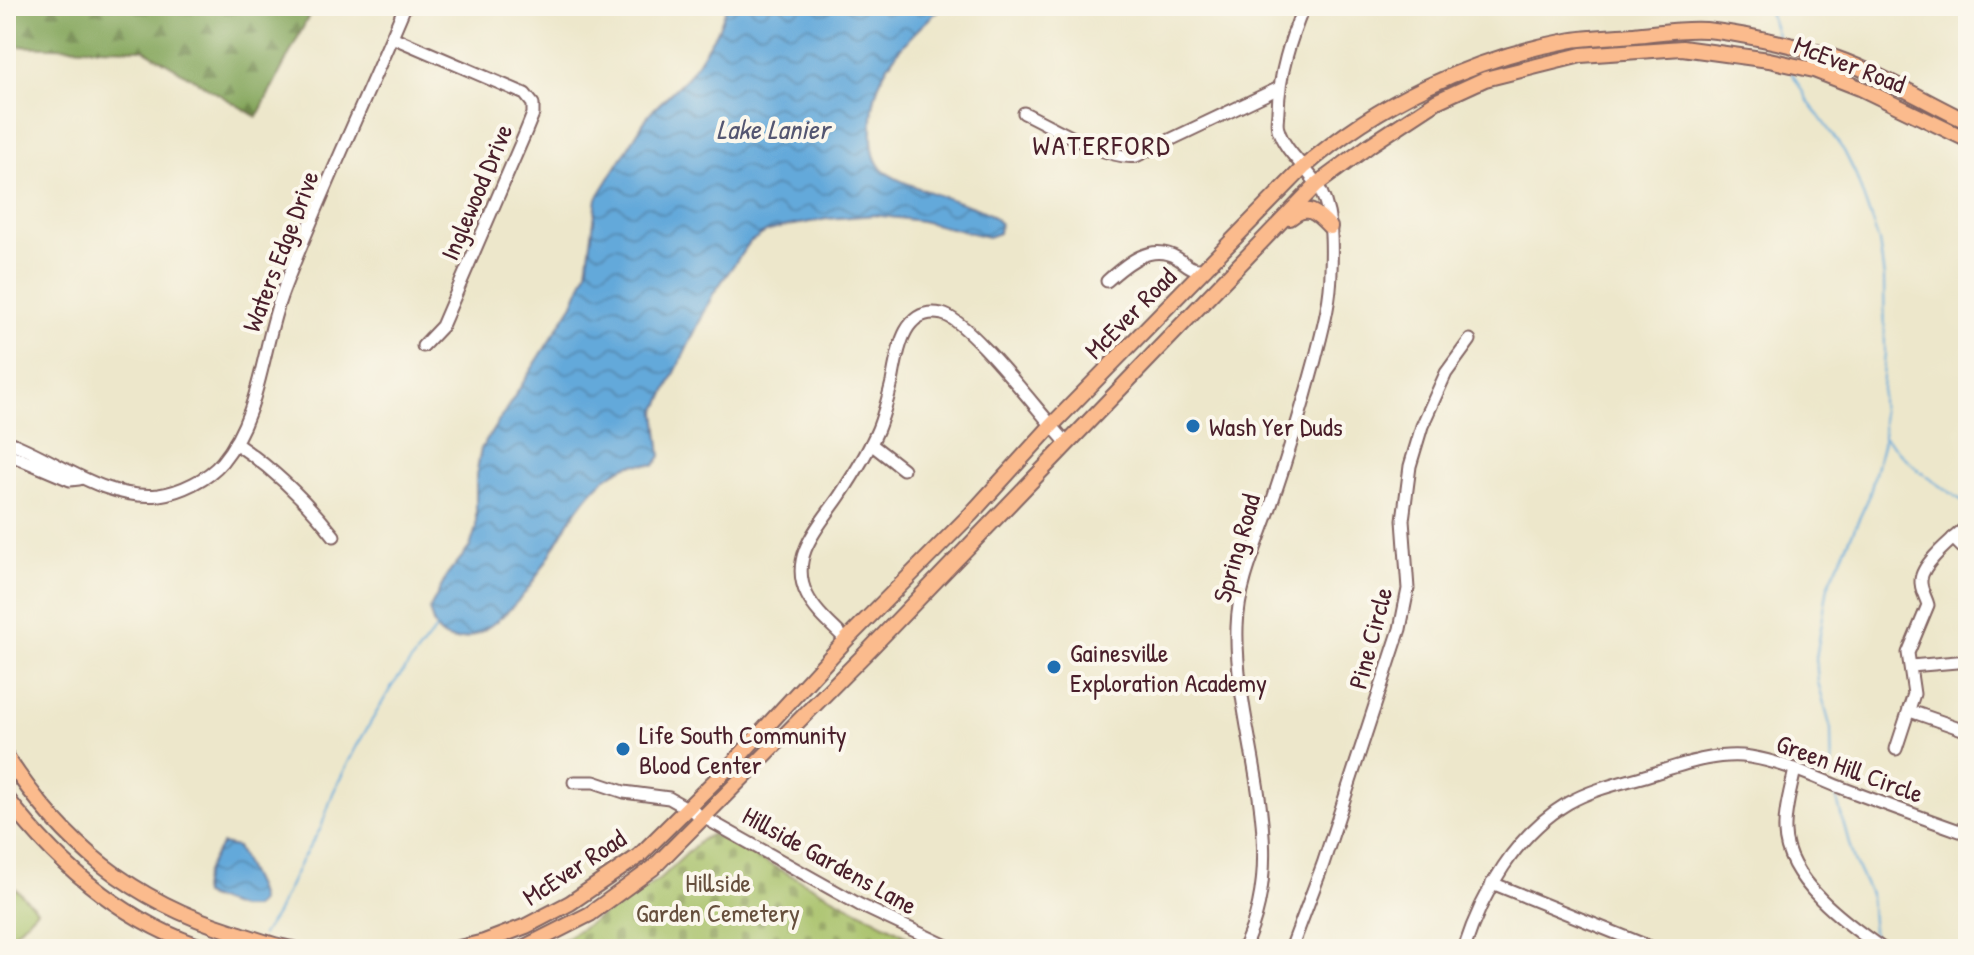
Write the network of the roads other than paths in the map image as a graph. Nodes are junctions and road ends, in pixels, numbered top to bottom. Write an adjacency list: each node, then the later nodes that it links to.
1 (405, 6): 3 (street, Waters Edge Drive)
2 (1304, 6): 4 (street, Spring Road)
3 (392, 37): 15 (street, Inglewood Drive); 18 (street, Waters Edge Drive)
4 (1279, 88): 5 (street); 8 (street, Spring Road)
5 (1024, 113)
6 (1968, 122): 8 (main road, McEver Road)
7 (1968, 140): 9 (main road, McEver Road)
8 (1303, 168): 9 (street, Spring Road); 12 (main road, McEver Road)
9 (1317, 184): 10 (street, Spring Road); 11 (main road, McEver Road)
10 (1330, 227): 11 (main road); 47 (street, Spring Road)
11 (1236, 265): 19 (main road, McEver Road)
12 (1207, 269): 13 (street); 16 (main road, McEver Road)
13 (1107, 281)
14 (1470, 340): 48 (street, Pine Circle)
15 (423, 346)
16 (1051, 426): 19 (street); 20 (street); 28 (main road, McEver Road)
17 (6, 441): 23 (street, Waters Edge Drive)
18 (235, 443): 23 (street, Waters Edge Drive); 25 (street)
19 (1067, 443): 39 (main road, McEver Road)
20 (871, 444): 22 (street); 28 (street)
21 (6, 453): 23 (street, Waters Edge Drive)
22 (903, 469)
23 (84, 479)
24 (1967, 526): 26 (street)
25 (334, 536)
26 (1953, 538): 27 (street); 30 (street)
27 (1968, 553)
28 (846, 640): 38 (main road, McEver Road)
29 (1968, 661): 30 (street)
30 (1911, 666): 31 (street)
31 (1909, 708): 32 (street); 33 (street)
32 (1968, 731)
33 (1896, 749)
34 (6, 756): 43 (main road)
35 (1795, 769): 40 (street, Green Hill Circle); 41 (street, Green Hill Circle); 51 (street)
36 (574, 782): 38 (street, Hillside Gardens Lane)
37 (6, 797): 42 (main road)
38 (687, 807): 39 (street, Hillside Gardens Lane); 44 (main road, McEver Road)
39 (703, 816): 45 (main road, McEver Road); 46 (street, Hillside Gardens Lane)
40 (1968, 834)
41 (1492, 883): 49 (street, Green Hill Circle); 50 (street)
42 (208, 949)
43 (293, 949)
44 (455, 949)
45 (521, 949)
46 (953, 949)
47 (1243, 949)
48 (1291, 949)
49 (1464, 949)
50 (1655, 949)
51 (1883, 949)

